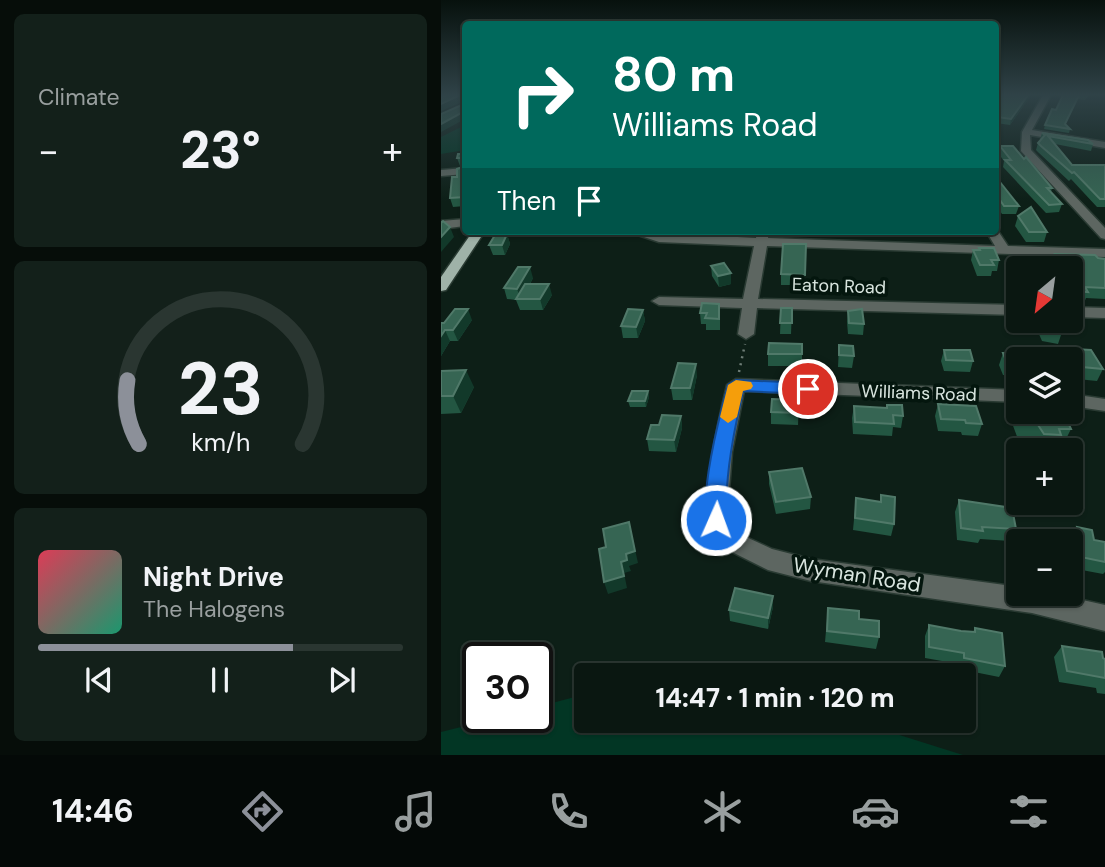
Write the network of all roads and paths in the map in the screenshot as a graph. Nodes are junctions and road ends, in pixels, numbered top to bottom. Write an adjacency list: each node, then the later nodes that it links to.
1 (1026, 132): 2 (street); 12 (street)
2 (1094, 143): 3 (street); 4 (street)
3 (1105, 145)
4 (1105, 152)
5 (462, 171): 6 (street)
6 (441, 173)
7 (462, 223): 8 (street)
8 (441, 225)
9 (476, 235): 16 (main road)
10 (647, 235): 13 (street)
11 (995, 235): 14 (street)
12 (1105, 235)
13 (762, 237): 14 (street); 18 (street)
14 (1004, 250): 15 (street)
15 (1105, 253)
16 (441, 287)
17 (659, 301): 18 (street, Eaton Road)
18 (749, 302): 19 (street, Eaton Road); 22 (street)
19 (1006, 310)
20 (1083, 312): 21 (street)
21 (1105, 313)
22 (746, 334): 23 (path)
23 (736, 385): 24 (street, Williams Road); 27 (street, Wyman Road)
24 (1006, 395)
25 (1083, 402): 26 (street)
26 (1105, 405)
27 (1105, 618)

